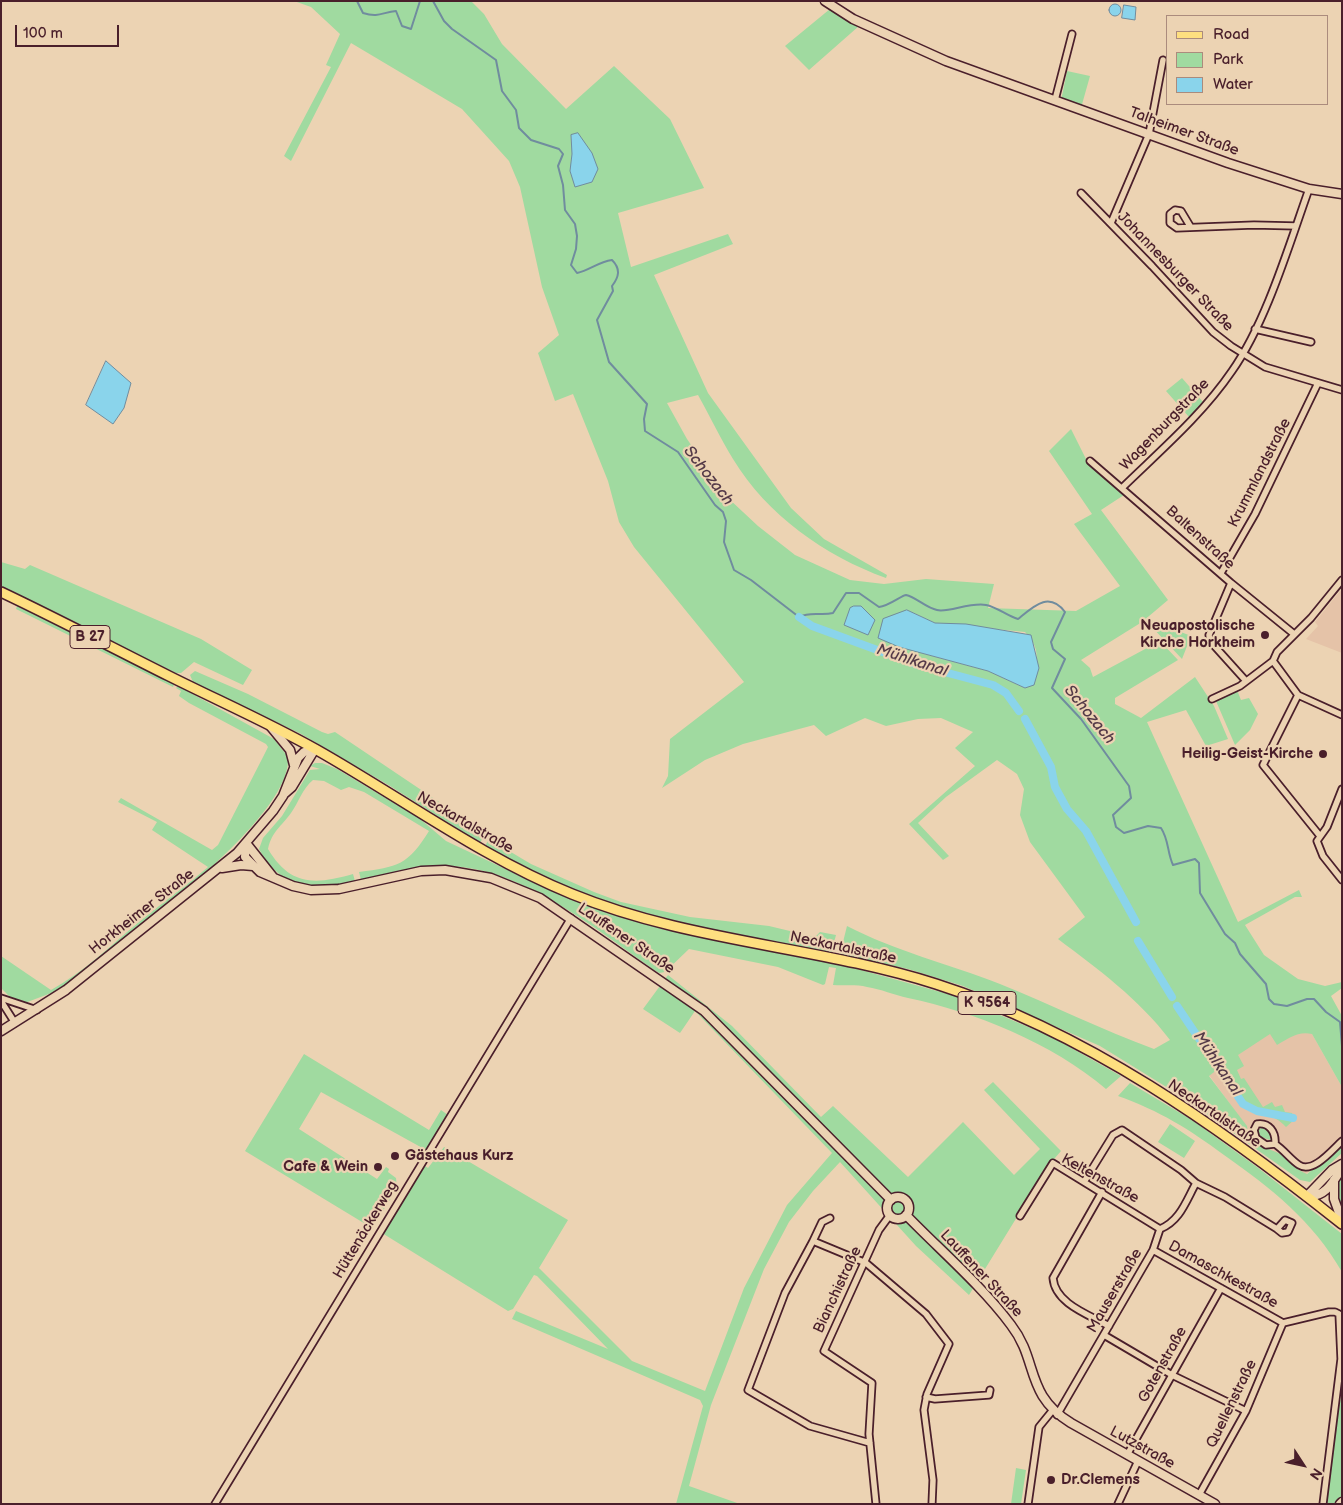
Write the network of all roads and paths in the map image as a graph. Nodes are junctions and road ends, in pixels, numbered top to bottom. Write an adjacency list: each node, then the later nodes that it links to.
1 (824, 1): 4 (street, Talheimer Straße)
2 (1072, 34): 4 (street)
3 (1163, 60): 5 (street)
4 (1054, 100): 5 (street, Talheimer Straße)
5 (1149, 134): 6 (street, Talheimer Straße); 9 (street)
6 (1309, 189): 8 (street, Talheimer Straße); 11 (street, Wagenburgstraße)
7 (1081, 193): 9 (street, Johannesburger Straße)
8 (1342, 194)
9 (1111, 223): 14 (street, Johannesburger Straße)
10 (1190, 226): 11 (street)
11 (1296, 226): 12 (street, Wagenburgstraße)
12 (1255, 329): 13 (street); 14 (street, Wagenburgstraße)
13 (1311, 342)
14 (1242, 354): 15 (street, Johannesburger Straße); 18 (street, Wagenburgstraße)
15 (1318, 383): 16 (street, Johannesburger Straße); 19 (street, Krummlandstraße)
16 (1342, 390)
17 (1090, 461): 18 (street, Baltenstraße)
18 (1123, 487): 19 (street, Baltenstraße)
19 (1221, 573): 21 (street, Baltenstraße)
20 (1342, 580): 23 (street)
21 (1232, 583): 23 (street, Baltenstraße); 25 (street)
22 (1, 592): 29 (main road, B 27)
23 (1294, 634): 24 (street)
24 (1273, 661): 25 (street); 26 (street)
25 (1246, 681): 27 (street)
26 (1298, 695): 28 (street); 34 (street)
27 (1212, 699)
28 (1342, 715)
29 (271, 726): 30 (main road, B 27); 31 (street)
30 (315, 749): 31 (street, Horkheimer Straße); 33 (street, Horkheimer Straße); 38 (main road, Neckartalstraße / B 27)
31 (294, 765): 33 (street, Horkheimer Straße)
32 (1342, 789): 34 (street)
33 (282, 796): 35 (street, Horkheimer Straße)
34 (1320, 836): 40 (street)
35 (246, 843): 36 (street); 37 (street, Horkheimer Straße); 39 (street)
36 (253, 866): 37 (street); 39 (street, Lauffener Straße)
37 (220, 868): 43 (street, Horkheimer Straße)
38 (532, 877): 53 (main road, Neckartalstraße / K 9564)
39 (273, 878): 41 (street, Lauffener Straße)
40 (1342, 880)
41 (571, 918): 54 (street, Lauffener Straße); 78 (street, Hüttenäckerweg)
42 (1, 1000): 43 (street); 44 (street)
43 (37, 1010): 44 (street, Horkheimer Straße)
44 (15, 1023): 45 (street, Horkheimer Straße)
45 (1, 1031)
46 (1342, 1142): 47 (street)
47 (1275, 1144)
48 (1342, 1166): 49 (street); 53 (street)
49 (1334, 1180): 53 (street); 59 (street)
50 (1084, 1182): 51 (street); 52 (street, Keltenstraße); 56 (street, Keltenstraße)
51 (1196, 1183): 60 (street); 61 (street)
52 (1102, 1192): 60 (street, Keltenstraße); 67 (street)
53 (1307, 1196): 59 (main road, Neckartalstraße / K 9564)
54 (891, 1200): 55 (street, Lauffener Straße); 57 (street)
55 (906, 1215): 57 (street); 73 (street, Lauffener Straße)
56 (1020, 1215)
57 (890, 1216): 64 (street, Bianchistraße)
58 (830, 1218): 62 (street)
59 (1342, 1223)
60 (1160, 1229): 63 (street, Mauserstraße)
61 (1277, 1229)
62 (813, 1240): 64 (street); 74 (street)
63 (1152, 1250): 65 (street, Damaschkestraße); 67 (street, Mauserstraße)
64 (866, 1263): 71 (street); 74 (street, Bianchistraße)
65 (1221, 1288): 66 (street, Damaschkestraße); 69 (street, Gotenstraße)
66 (1283, 1323): 72 (street, Quellenstraße); 84 (street, Damaschkestraße)
67 (1110, 1326): 68 (street, Mauserstraße)
68 (1104, 1335): 69 (street); 73 (street, Mauserstraße)
69 (1172, 1375): 72 (street); 75 (street, Gotenstraße)
70 (990, 1390): 71 (street)
71 (926, 1397): 80 (street)
72 (1246, 1411): 77 (street, Quellenstraße)
73 (1055, 1413): 75 (street, Lutzstraße); 81 (street)
74 (870, 1443): 79 (street)
75 (1127, 1455): 76 (street, Lutzstraße)
76 (1138, 1461): 77 (street, Lutzstraße); 82 (street)
77 (1202, 1499): 83 (street, Lutzstraße)
78 (215, 1504)
79 (876, 1504)
80 (932, 1504)
81 (1028, 1504)
82 (1118, 1504)
83 (1214, 1504)
84 (1323, 1504)

